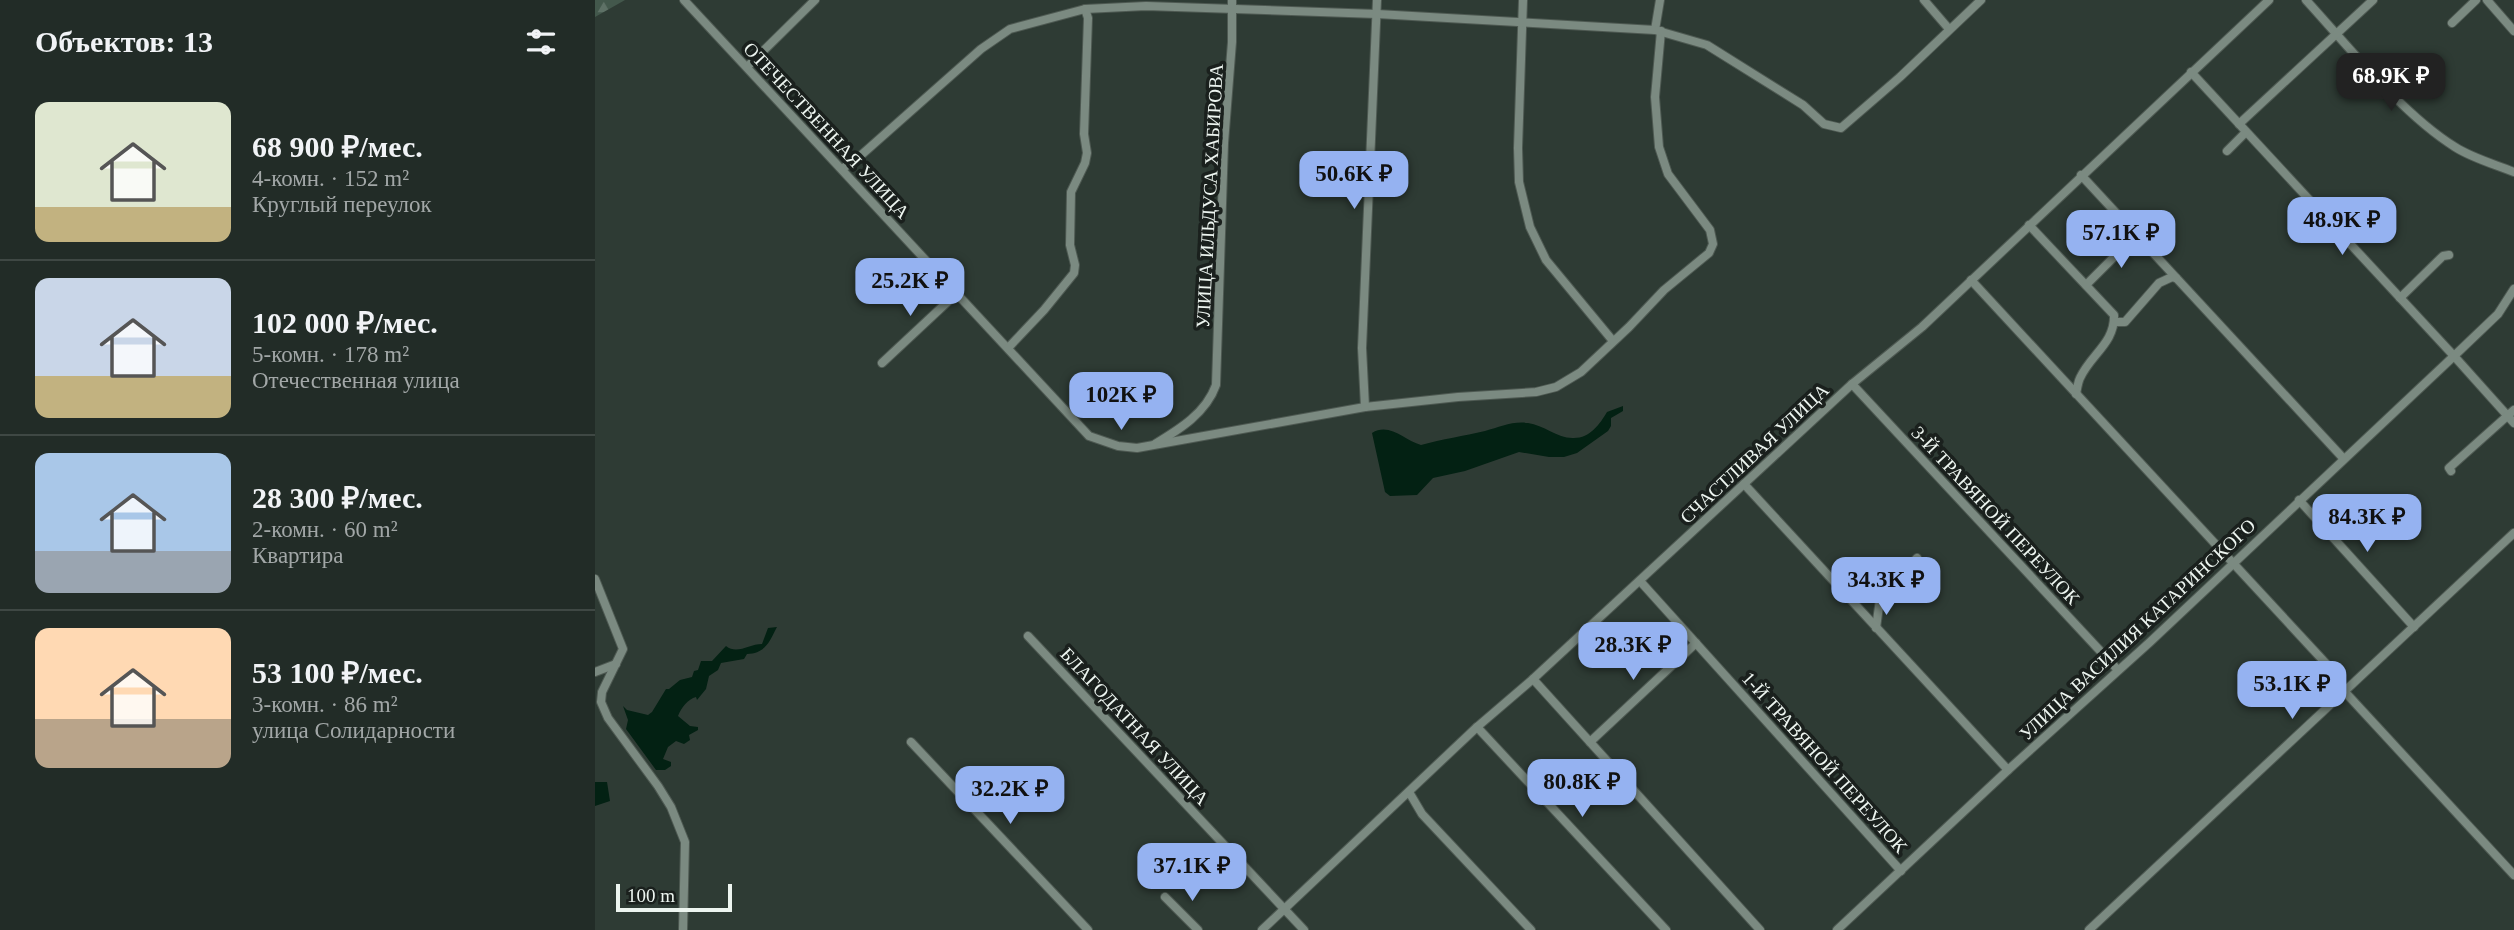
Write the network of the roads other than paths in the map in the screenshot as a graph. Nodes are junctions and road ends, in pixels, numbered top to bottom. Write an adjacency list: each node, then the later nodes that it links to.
1 (684, 0): 22 (street, ОТЕЧЕСТВЕННАЯ УЛИЦА)
2 (815, 0): 22 (street)
3 (1377, 0): 15 (street)
4 (1523, 0): 16 (street)
5 (1660, 0): 19 (street)
6 (1924, 0): 18 (street)
7 (1981, 0): 18 (street)
8 (2269, 0): 23 (street, СЧАСТЛИВАЯ УЛИЦА)
9 (2306, 0): 21 (street)
10 (2373, 0): 21 (street)
11 (2476, 0): 17 (street)
12 (2487, 0): 20 (street)
13 (1231, 4): 14 (street); 15 (street); 48 (street, УЛИЦА ИЛЬДУСА ХАБИРОВА)
14 (1085, 9): 27 (street); 41 (street)
15 (1377, 14): 16 (street); 46 (street)
16 (1522, 22): 19 (street); 40 (street)
17 (2452, 23)
18 (1949, 29): 19 (street)
19 (1658, 31): 40 (street)
20 (2514, 31)
21 (2337, 34): 24 (street); 28 (street)
22 (748, 66): 27 (street, ОТЕЧЕСТВЕННАЯ УЛИЦА)
23 (2191, 72): 24 (street); 29 (street, СЧАСТЛИВАЯ УЛИЦА)
24 (2239, 124): 25 (street)
25 (2246, 132): 26 (street); 38 (street)
26 (2227, 151)
27 (842, 169): 37 (street, ОТЕЧЕСТВЕННАЯ УЛИЦА)
28 (2514, 172)
29 (2081, 175): 30 (street, СЧАСТЛИВАЯ УЛИЦА); 31 (street)
30 (2029, 225): 34 (street, СЧАСТЛИВАЯ УЛИЦА); 35 (street)
31 (2136, 235): 33 (street); 35 (street)
32 (2449, 255): 38 (street)
33 (2176, 278): 39 (street); 49 (street)
34 (1971, 280): 44 (street, СЧАСТЛИВАЯ УЛИЦА); 45 (street)
35 (2086, 285): 39 (street)
36 (2514, 289): 42 (street, УЛИЦА ВАСИЛИЯ КАТАРИНСКОГО)
37 (957, 293): 41 (street, ОТЕЧЕСТВЕННАЯ УЛИЦА); 43 (street)
38 (2400, 298): 42 (street)
39 (2114, 322): 45 (street)
40 (1613, 341): 46 (street)
41 (1008, 348): 48 (street, ОТЕЧЕСТВЕННАЯ УЛИЦА)
42 (2454, 356): 47 (street); 49 (street, УЛИЦА ВАСИЛИЯ КАТАРИНСКОГО)
43 (882, 363)
44 (1852, 384): 51 (street, СЧАСТЛИВАЯ УЛИЦА); 63 (street, 3-Й ТРАВЯНОЙ ПЕРЕУЛОК)
45 (2076, 394): 55 (street)
46 (1365, 407): 48 (street)
47 (2512, 416): 50 (street)
48 (1150, 447)
49 (2343, 458): 52 (street, УЛИЦА ВАСИЛИЯ КАТАРИНСКОГО)
50 (2451, 471)
51 (1744, 484): 57 (street, СЧАСТЛИВАЯ УЛИЦА); 59 (street)
52 (2299, 500): 55 (street, УЛИЦА ВАСИЛИЯ КАТАРИНСКОГО); 58 (street)
53 (2514, 533): 58 (street)
54 (1917, 558): 59 (street)
55 (2233, 564): 63 (street, УЛИЦА ВАСИЛИЯ КАТАРИНСКОГО); 66 (street)
56 (595, 579): 62 (street)
57 (1640, 581): 61 (street, 1-Й ТРАВЯНОЙ ПЕРЕУЛОК); 65 (street, СЧАСТЛИВАЯ УЛИЦА)
58 (2414, 627): 66 (street)
59 (1876, 628): 70 (street)
60 (1028, 636): 75 (street, БЛАГОДАТНАЯ УЛИЦА)
61 (1696, 643): 69 (street); 72 (street, 1-Й ТРАВЯНОЙ ПЕРЕУЛОК)
62 (616, 664): 64 (street); 76 (street)
63 (2117, 669): 70 (street, УЛИЦА ВАСИЛИЯ КАТАРИНСКОГО)
64 (595, 672)
65 (1533, 679): 67 (street, СЧАСТЛИВАЯ УЛИЦА); 69 (street)
66 (2345, 692): 73 (street); 85 (street)
67 (1477, 727): 71 (street, СЧАСТЛИВАЯ УЛИЦА); 82 (street)
68 (911, 742): 77 (street)
69 (1590, 742): 83 (street)
70 (2008, 770): 72 (street, УЛИЦА ВАСИЛИЯ КАТАРИНСКОГО)
71 (1409, 792): 75 (street, СЧАСТЛИВАЯ УЛИЦА); 81 (street)
72 (1901, 871): 84 (street, УЛИЦА ВАСИЛИЯ КАТАРИНСКОГО)
73 (2514, 875)
74 (1165, 897): 78 (street)
75 (1285, 909): 79 (street, СЧАСТЛИВАЯ УЛИЦА); 80 (street, БЛАГОДАТНАЯ УЛИЦА)
76 (683, 930)
77 (1089, 930)
78 (1198, 930)
79 (1262, 930)
80 (1304, 930)
81 (1531, 930)
82 (1666, 930)
83 (1760, 930)
84 (1837, 930)
85 (2089, 930)

